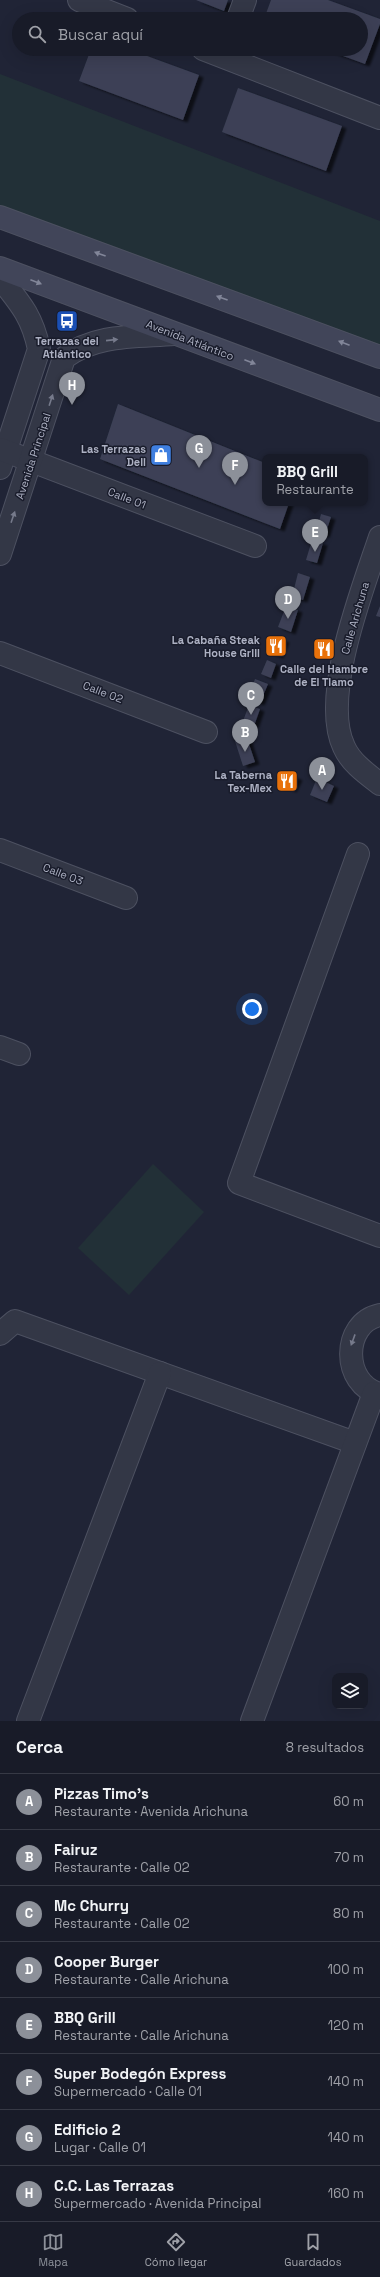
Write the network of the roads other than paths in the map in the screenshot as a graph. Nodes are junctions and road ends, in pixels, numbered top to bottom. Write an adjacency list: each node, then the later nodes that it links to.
1 (79, 0): 3 (street)
2 (245, 0): 4 (street)
3 (109, 12)
4 (241, 12)
5 (234, 56): 6 (street)
6 (380, 118)
7 (0, 217): 11 (main road, one-way to 7)
8 (0, 268): 10 (main road, Avenida Atlántico, one-way to 10)
9 (0, 278): 13 (street)
10 (174, 334): 12 (main road, Avenida Atlántico, one-way to 12); 14 (street, Avenida Principal, one-way to 10)
11 (380, 357)
12 (380, 410)
13 (2, 456): 14 (street, Calle 01)
14 (31, 461): 16 (street, Calle 01); 17 (street, Avenida Principal, one-way to 14)
15 (380, 537): 20 (street, Calle Arichuna)
16 (255, 546)
17 (0, 554)
18 (0, 653): 19 (street, Calle 02)
19 (206, 732)
20 (380, 784)
21 (0, 850): 23 (street, Calle 03)
22 (358, 854): 24 (street)
23 (126, 898)
24 (380, 1236)
25 (380, 1315): 28 (street, one-way to 28)
26 (0, 1334): 27 (street)
27 (160, 1373): 29 (street); 30 (street)
28 (377, 1393): 29 (street)
29 (356, 1443): 31 (street)
30 (28, 1721)
31 (252, 1721)

